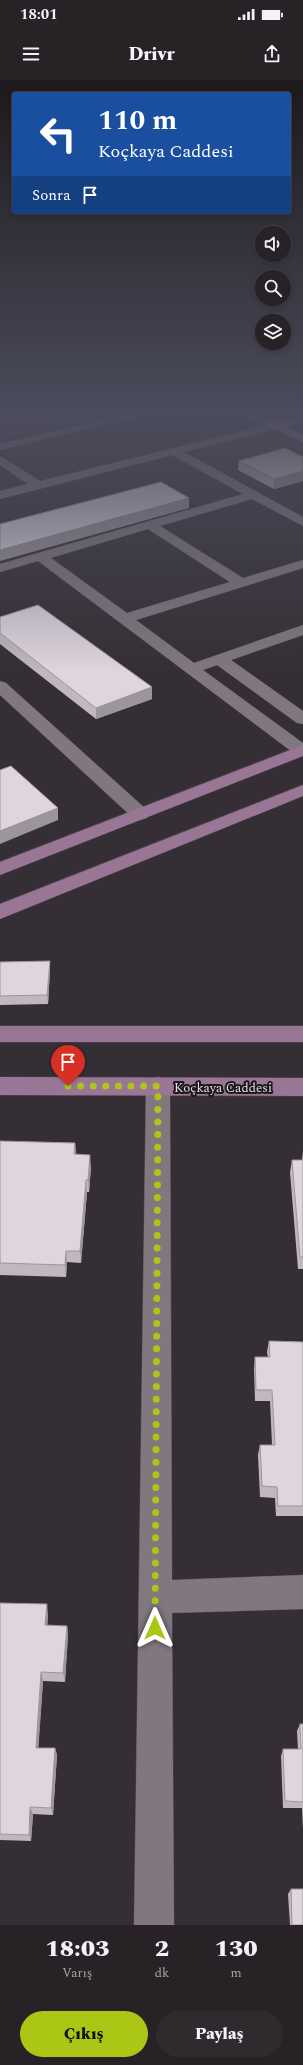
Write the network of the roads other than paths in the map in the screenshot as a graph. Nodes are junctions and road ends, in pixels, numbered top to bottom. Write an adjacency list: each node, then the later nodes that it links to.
1 (235, 500): 4 (street)
2 (262, 500): 3 (street)
3 (303, 522)
4 (150, 524): 5 (street); 8 (street)
5 (40, 556): 7 (street); 9 (street)
6 (303, 564): 8 (street)
7 (0, 568)
8 (241, 583): 9 (street)
9 (124, 619): 12 (street)
10 (303, 630): 11 (street)
11 (219, 660): 12 (street); 14 (street)
12 (191, 669): 15 (street)
13 (0, 686): 17 (street)
14 (303, 719)
15 (302, 750): 17 (main road)
16 (303, 790): 19 (main road)
17 (140, 814): 18 (main road)
18 (0, 869)
19 (0, 912)
20 (0, 1034): 21 (main road)
21 (303, 1034)
22 (0, 1086): 23 (main road, Koçkaya Caddesi)
23 (158, 1086): 24 (main road, Koçkaya Caddesi); 26 (street)
24 (303, 1087)
25 (303, 1592): 26 (street)
26 (156, 1597): 27 (street)
27 (154, 1925)

